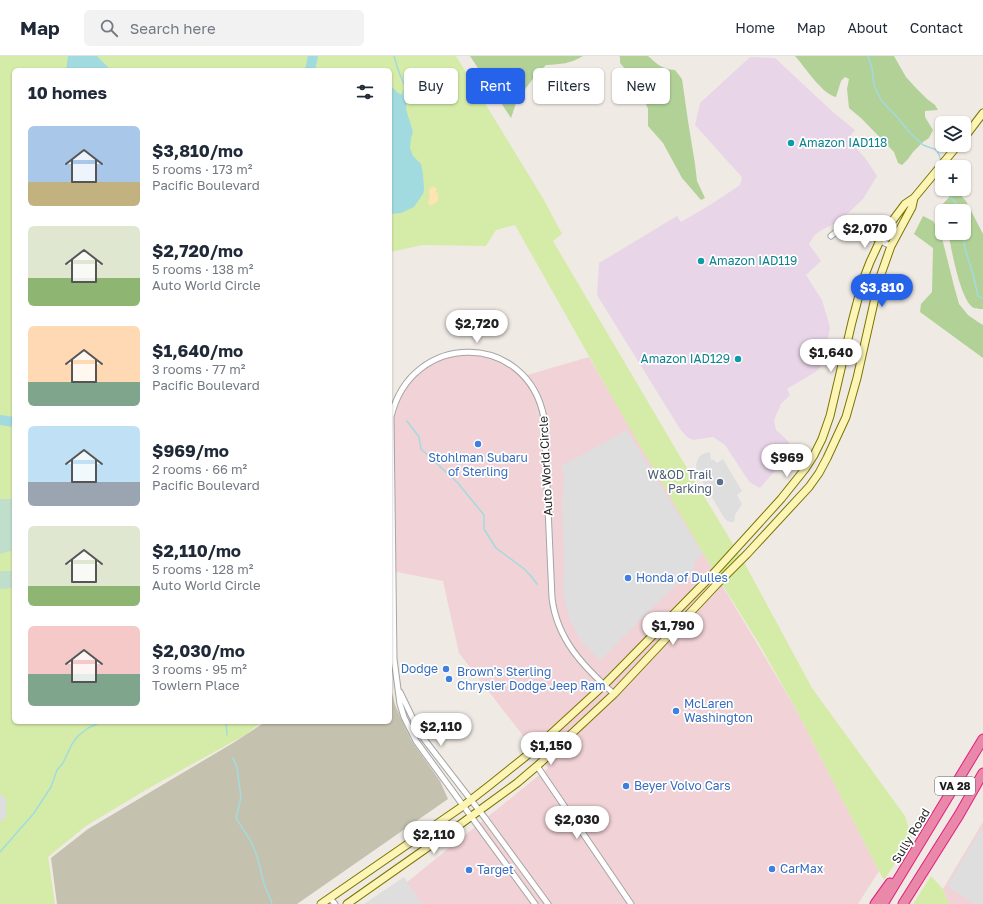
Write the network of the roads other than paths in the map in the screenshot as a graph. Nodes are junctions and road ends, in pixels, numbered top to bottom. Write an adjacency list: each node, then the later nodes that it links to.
1 (983, 113): 2 (main road)
2 (971, 129)
3 (952, 152): 4 (main road)
4 (914, 198): 6 (main road); 7 (main road)
5 (831, 236): 6 (street)
6 (880, 240): 7 (street); 10 (main road)
7 (892, 246): 12 (main road)
8 (392, 412): 10 (street, Auto World Circle)
9 (392, 488): 11 (street, Auto World Circle)
10 (604, 685): 12 (street, Auto World Circle); 17 (main road)
11 (398, 688): 17 (street, Auto World Circle); 18 (street, Auto World Circle)
12 (614, 694): 14 (main road)
13 (983, 739): 22 (highway, Sully Road / VA 28)
14 (537, 766): 19 (main road); 28 (street)
15 (983, 773): 20 (highway, VA 28)
16 (983, 779): 20 (highway)
17 (470, 800): 18 (main road); 19 (street, Auto World Circle)
18 (463, 806): 21 (street, Auto World Circle); 23 (main road)
19 (479, 811): 21 (main road); 27 (street, Auto World Circle)
20 (959, 815): 31 (highway, VA 28)
21 (471, 817): 25 (main road); 26 (street, Auto World Circle)
22 (926, 834): 29 (highway); 30 (highway, Sully Road / VA 28)
23 (332, 901): 24 (main road)
24 (321, 904)
25 (347, 904)
26 (535, 904)
27 (548, 904)
28 (631, 904)
29 (875, 904)
30 (883, 904)
31 (903, 904)

